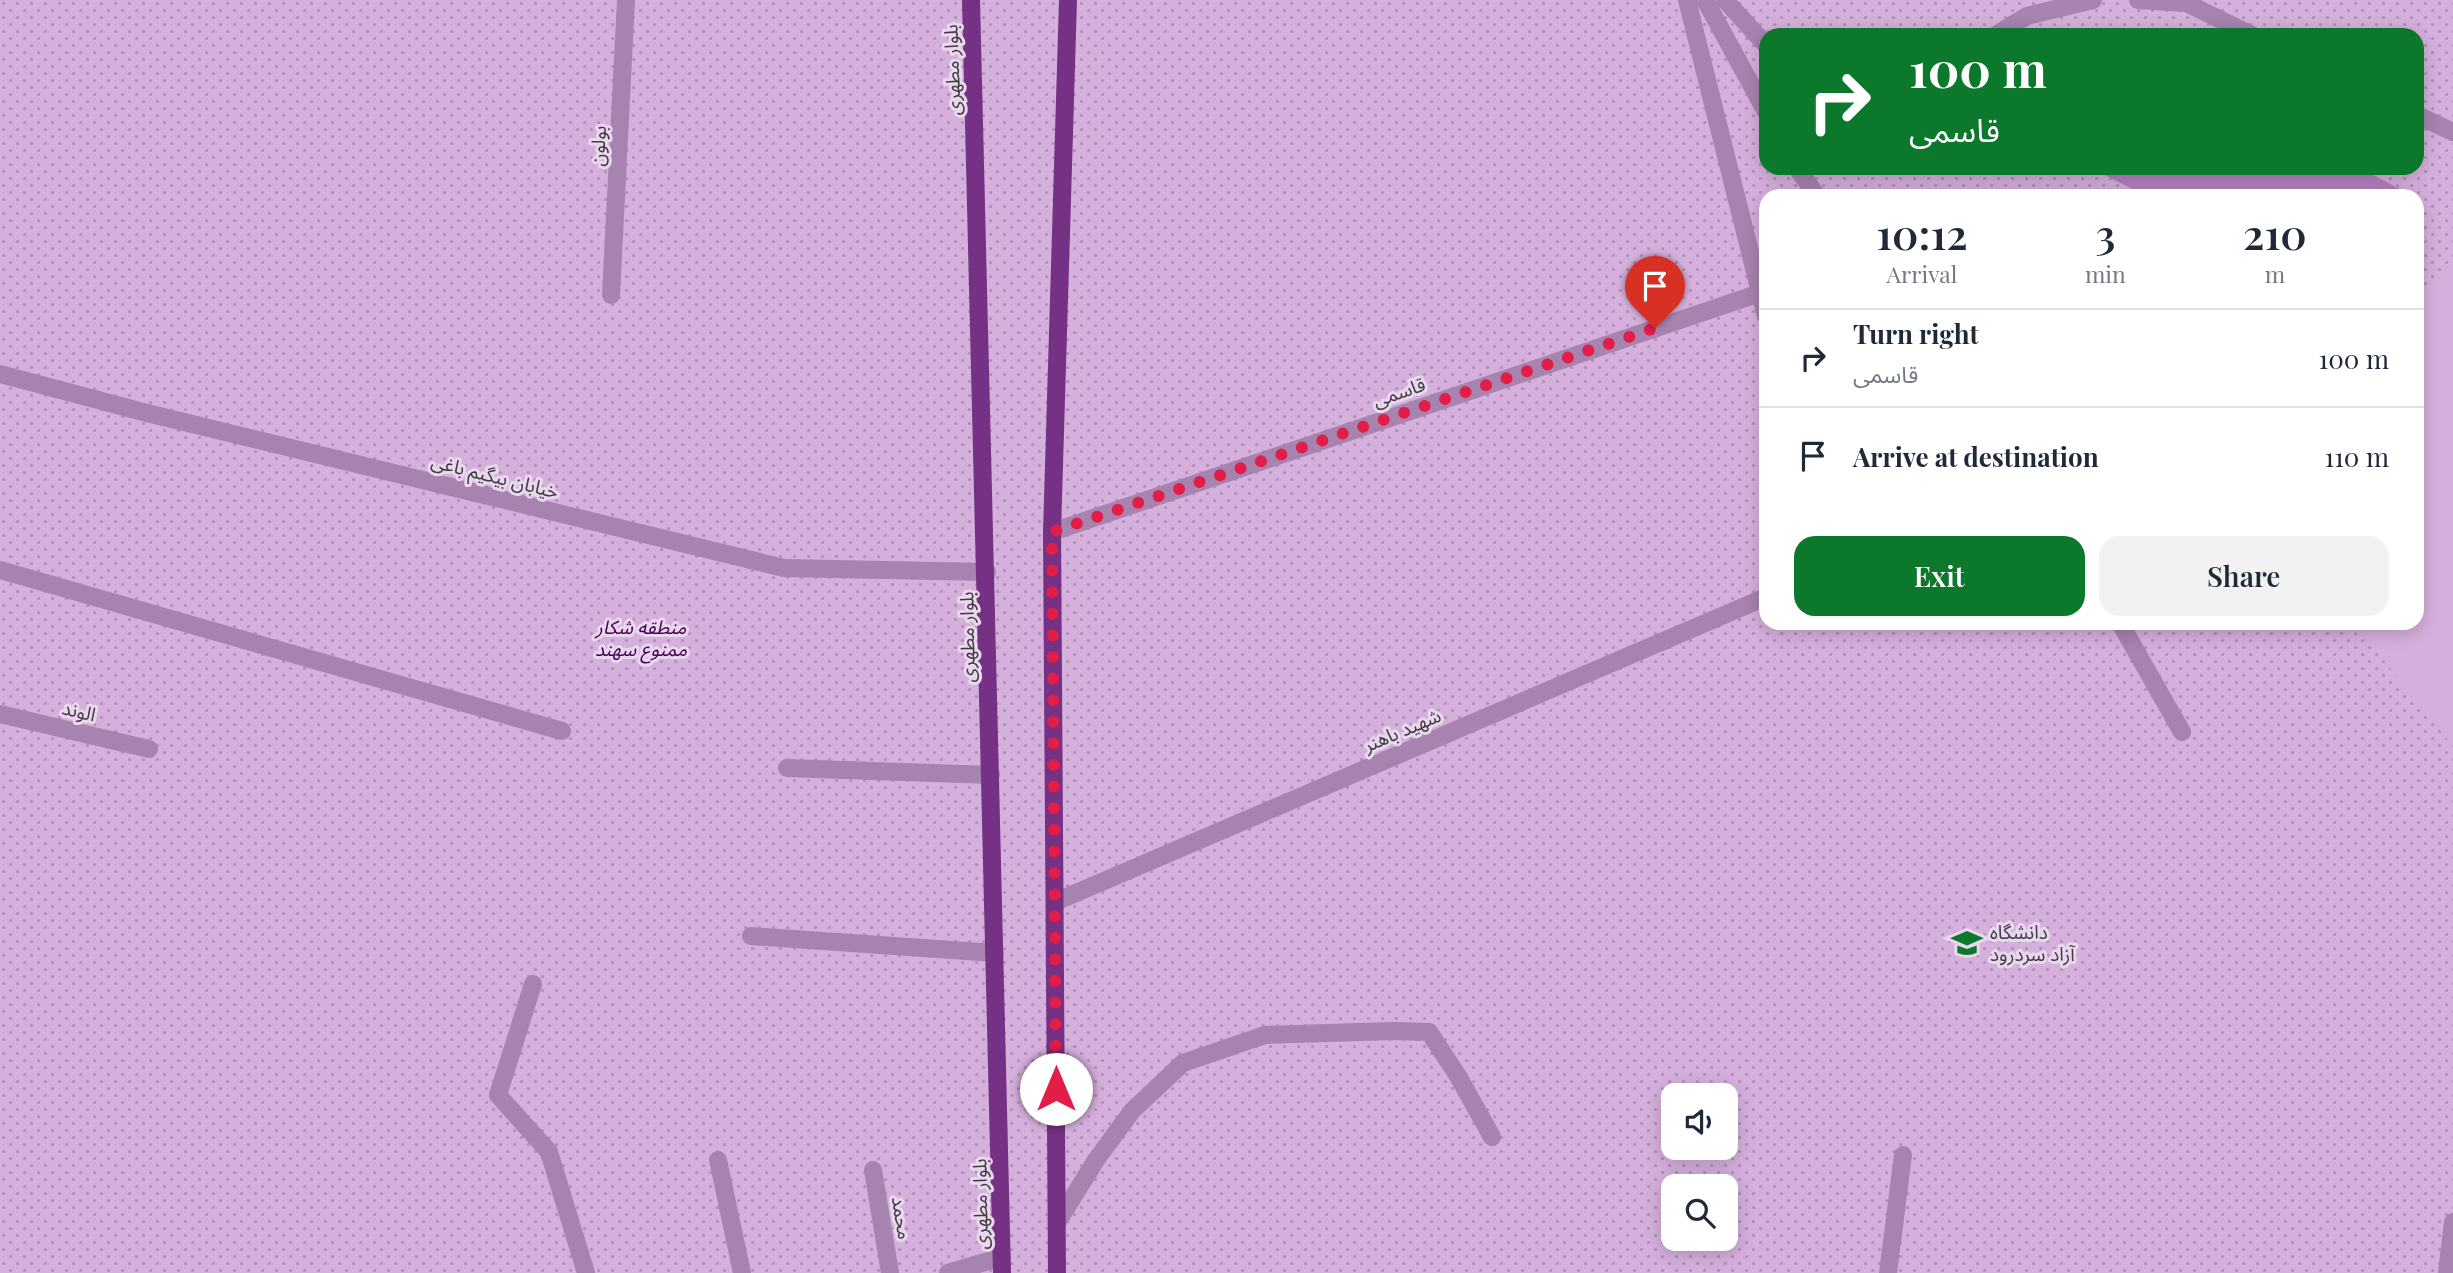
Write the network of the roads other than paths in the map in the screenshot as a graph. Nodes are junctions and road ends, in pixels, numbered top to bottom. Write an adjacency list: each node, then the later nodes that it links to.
1 (626, 0): 17 (street, بولون)
2 (971, 0): 21 (main road, بلوار مطهری)
3 (1068, 0): 19 (main road)
4 (1687, 0): 15 (street)
5 (1705, 0): 12 (street)
6 (1726, 0): 11 (street)
7 (2093, 0): 9 (street)
8 (2138, 0): 10 (street)
9 (2007, 28)
10 (2237, 28)
11 (1759, 37)
12 (1759, 99)
13 (2424, 118): 14 (street)
14 (2453, 132)
15 (1759, 289)
16 (1759, 293): 19 (street, قاسمی)
17 (611, 295)
18 (0, 374): 21 (street, خیابان بیگیم باغی)
19 (1052, 532): 30 (main road)
20 (0, 570): 25 (street)
21 (987, 572): 29 (main road, بلوار مطهری)
22 (1759, 600): 30 (street, شهید باهنر)
23 (2124, 630): 26 (street)
24 (0, 714): 27 (street, الوند)
25 (562, 731)
26 (2182, 732)
27 (149, 749)
28 (787, 768): 29 (street)
29 (991, 775): 32 (main road, بلوار مطهری)
30 (1055, 902): 39 (main road)
31 (751, 936): 32 (street)
32 (995, 953): 40 (main road, بلوار مطهری)
33 (533, 984): 41 (street)
34 (1492, 1137): 39 (street)
35 (1903, 1155): 46 (street)
36 (718, 1160): 42 (street)
37 (873, 1170): 43 (street, محمد)
38 (2453, 1222): 47 (street)
39 (1057, 1223): 45 (main road)
40 (1002, 1265): 44 (street)
41 (586, 1273)
42 (742, 1273)
43 (890, 1273)
44 (948, 1273)
45 (1057, 1273)
46 (1888, 1273)
47 (2447, 1273)

